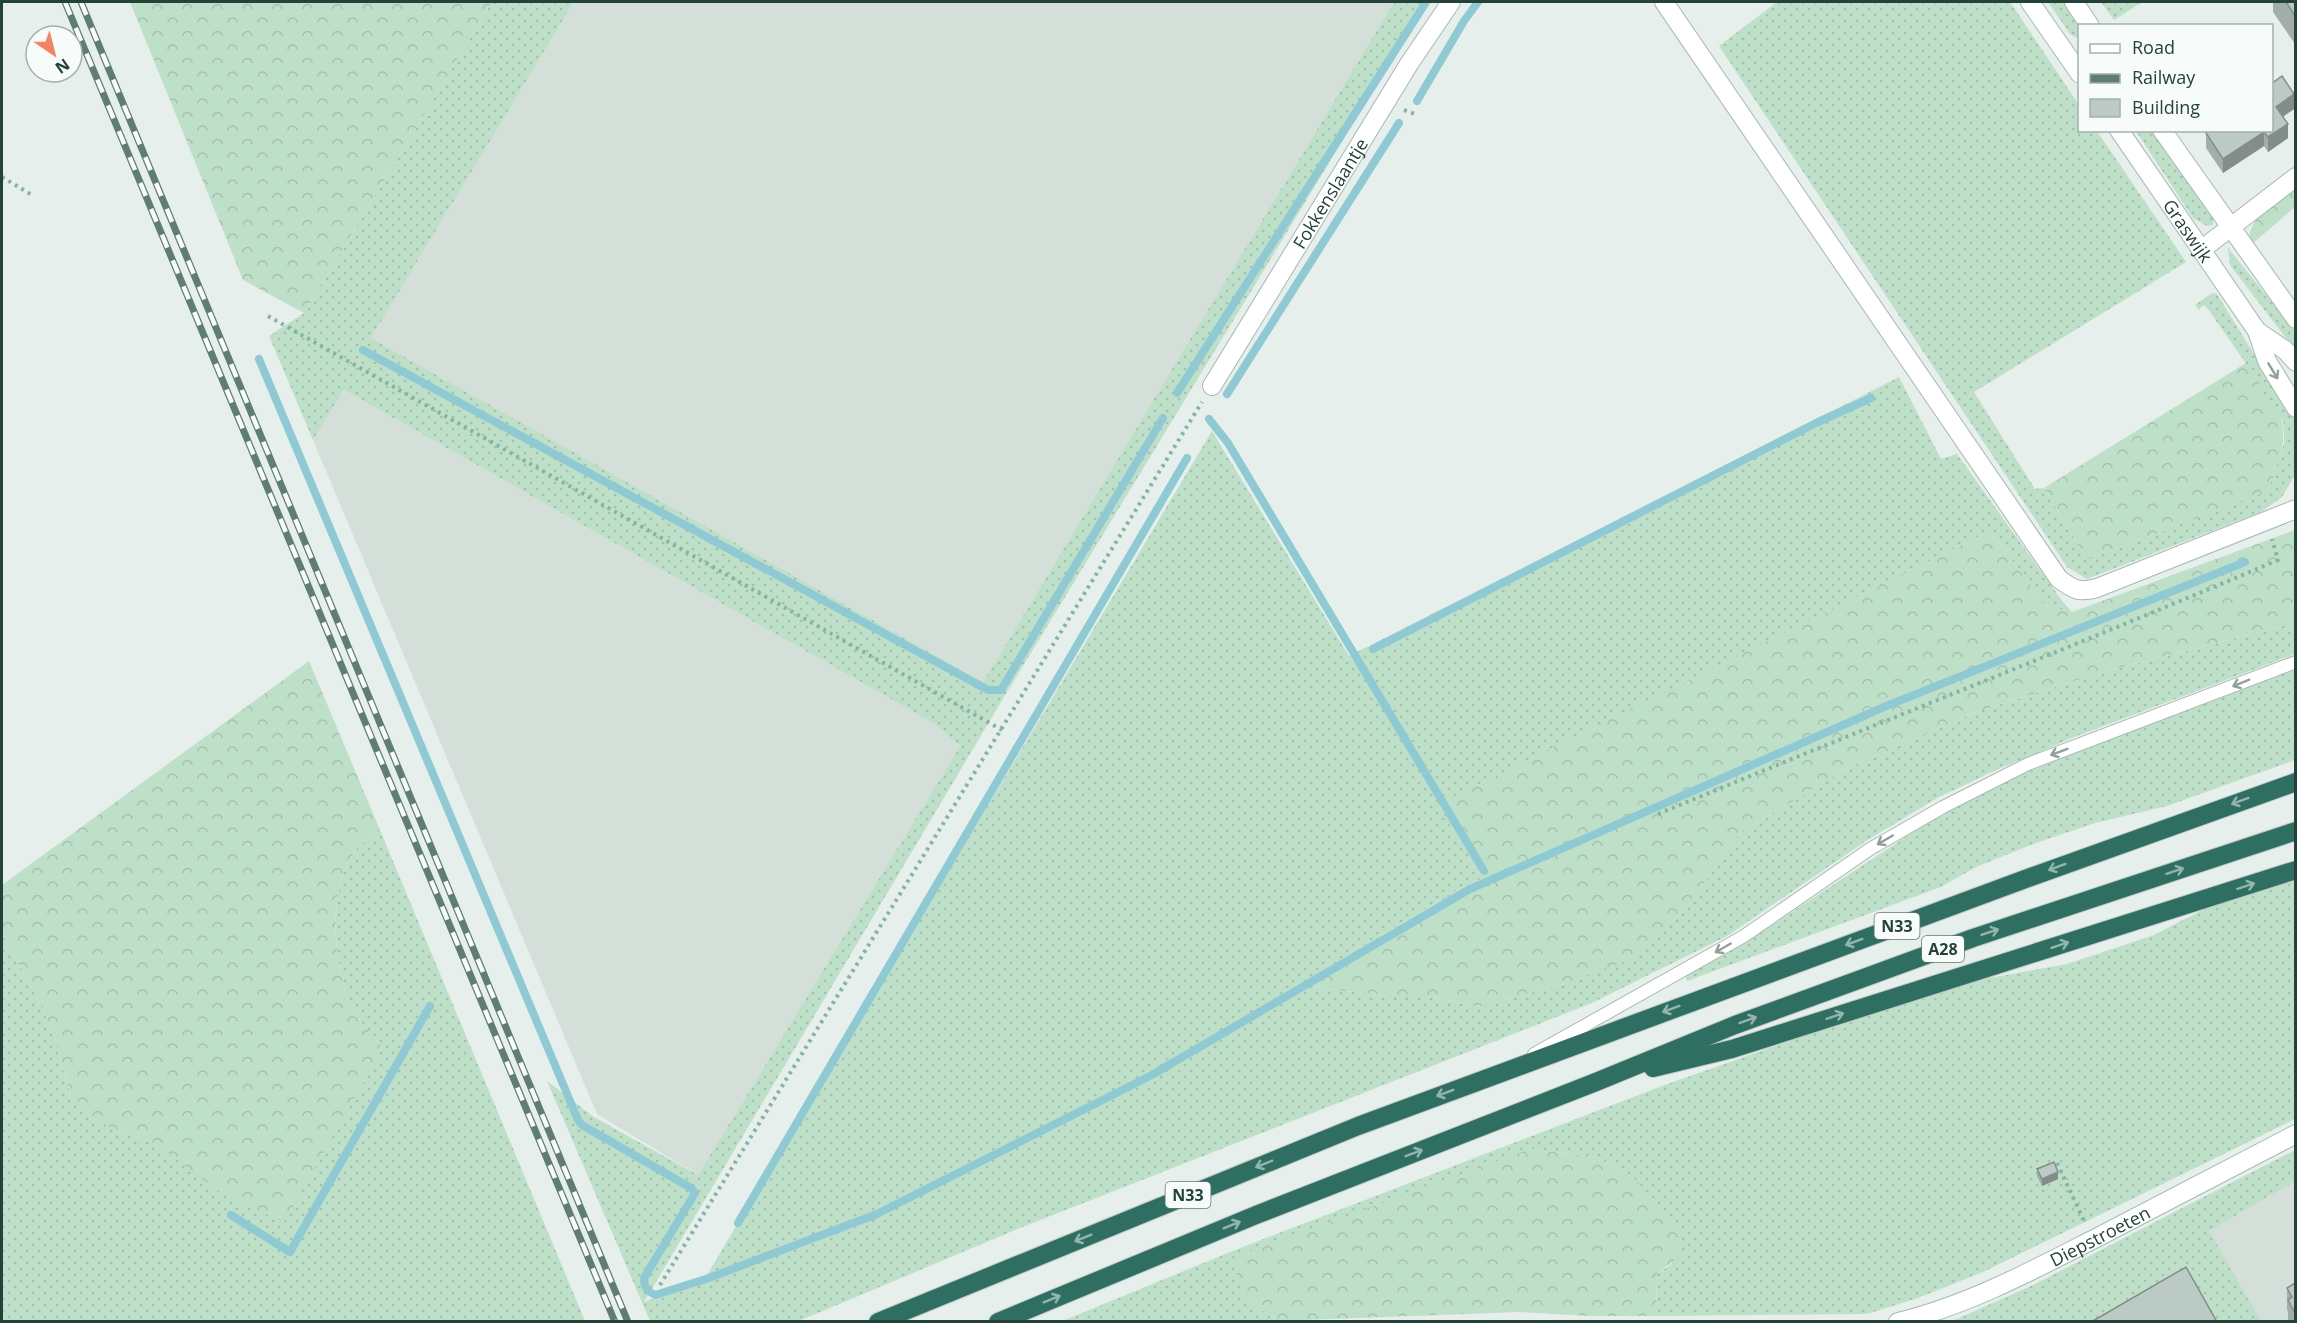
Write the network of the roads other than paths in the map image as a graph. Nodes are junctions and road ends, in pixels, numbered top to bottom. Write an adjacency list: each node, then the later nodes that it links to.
1 (1451, 2): 15 (street, Fokkenslaantje)
2 (1664, 2): 17 (street)
3 (2030, 2): 6 (street)
4 (2074, 2): 5 (street)
5 (2089, 24)
6 (2078, 73)
7 (2120, 132): 11 (street, Graswijk)
8 (2163, 132): 10 (street, Graswijk)
9 (2295, 177): 10 (street, Graswijk)
10 (2230, 229): 11 (street); 12 (street, Graswijk)
11 (2201, 250): 13 (street, Graswijk)
12 (2295, 319)
13 (2257, 331): 14 (street, Graswijk); 16 (street, Graswijk, one-way to 16)
14 (2295, 362)
15 (1212, 386)
16 (2295, 408)
17 (2295, 509)
18 (2295, 662): 22 (lane, one-way to 22)
19 (2295, 782): 22 (highway, N33, one-way to 22)
20 (2295, 831): 23 (highway, A28, one-way to 20)
21 (2295, 870): 23 (highway, N33, one-way to 21)
22 (1500, 1072): 25 (highway, N33, one-way to 25)
23 (1596, 1082): 26 (highway, N33, one-way to 23)
24 (2295, 1134): 27 (street, Diepstroeten)
25 (878, 1322)
26 (998, 1322)
27 (1898, 1322)

